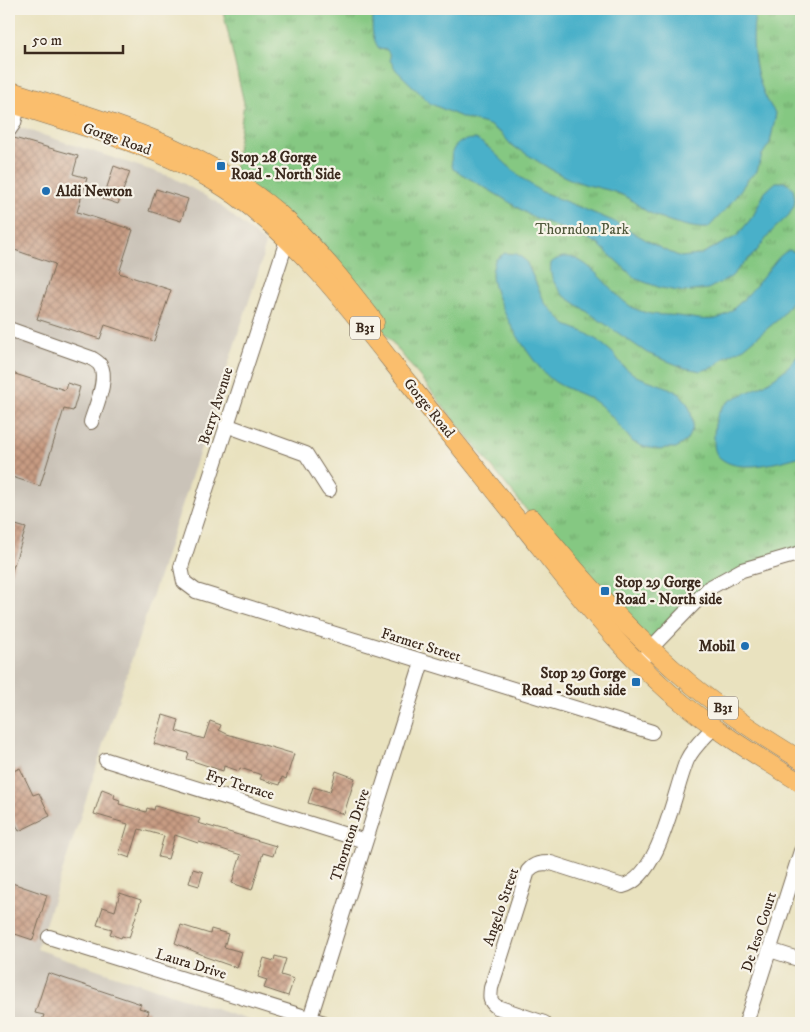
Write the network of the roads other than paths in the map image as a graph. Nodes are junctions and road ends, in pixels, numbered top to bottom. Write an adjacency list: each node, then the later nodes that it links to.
1 (9, 90): 11 (main road, Gorge Road / B31)
2 (14, 105): 3 (street); 4 (main road, Gorge Road / B31)
3 (9, 130)
4 (287, 240): 7 (street, Berry Avenue); 13 (main road, Gorge Road / B31)
5 (9, 330): 6 (street)
6 (91, 422)
7 (226, 425): 8 (street); 10 (street, Berry Avenue)
8 (329, 490)
9 (801, 553): 11 (street)
10 (184, 582): 12 (street, Farmer Street)
11 (651, 648): 13 (street); 17 (main road, Gorge Road / B31)
12 (422, 662): 15 (street, Farmer Street); 19 (street, Thornton Drive)
13 (639, 663): 14 (main road, Gorge Road / B31)
14 (713, 728): 18 (main road, Gorge Road / B31); 26 (street, Angelo Street)
15 (652, 732)
16 (106, 760): 19 (street, Fry Terrace)
17 (801, 760)
18 (801, 783)
19 (365, 841): 24 (street, Thornton Drive)
20 (801, 850): 22 (street, De Ieso Court)
21 (49, 937): 24 (street, Laura Drive)
22 (770, 950): 23 (street); 27 (street, De Ieso Court)
23 (801, 960)
24 (310, 1018): 25 (street, Laura Drive)
25 (324, 1023)
26 (544, 1023)
27 (746, 1023)

